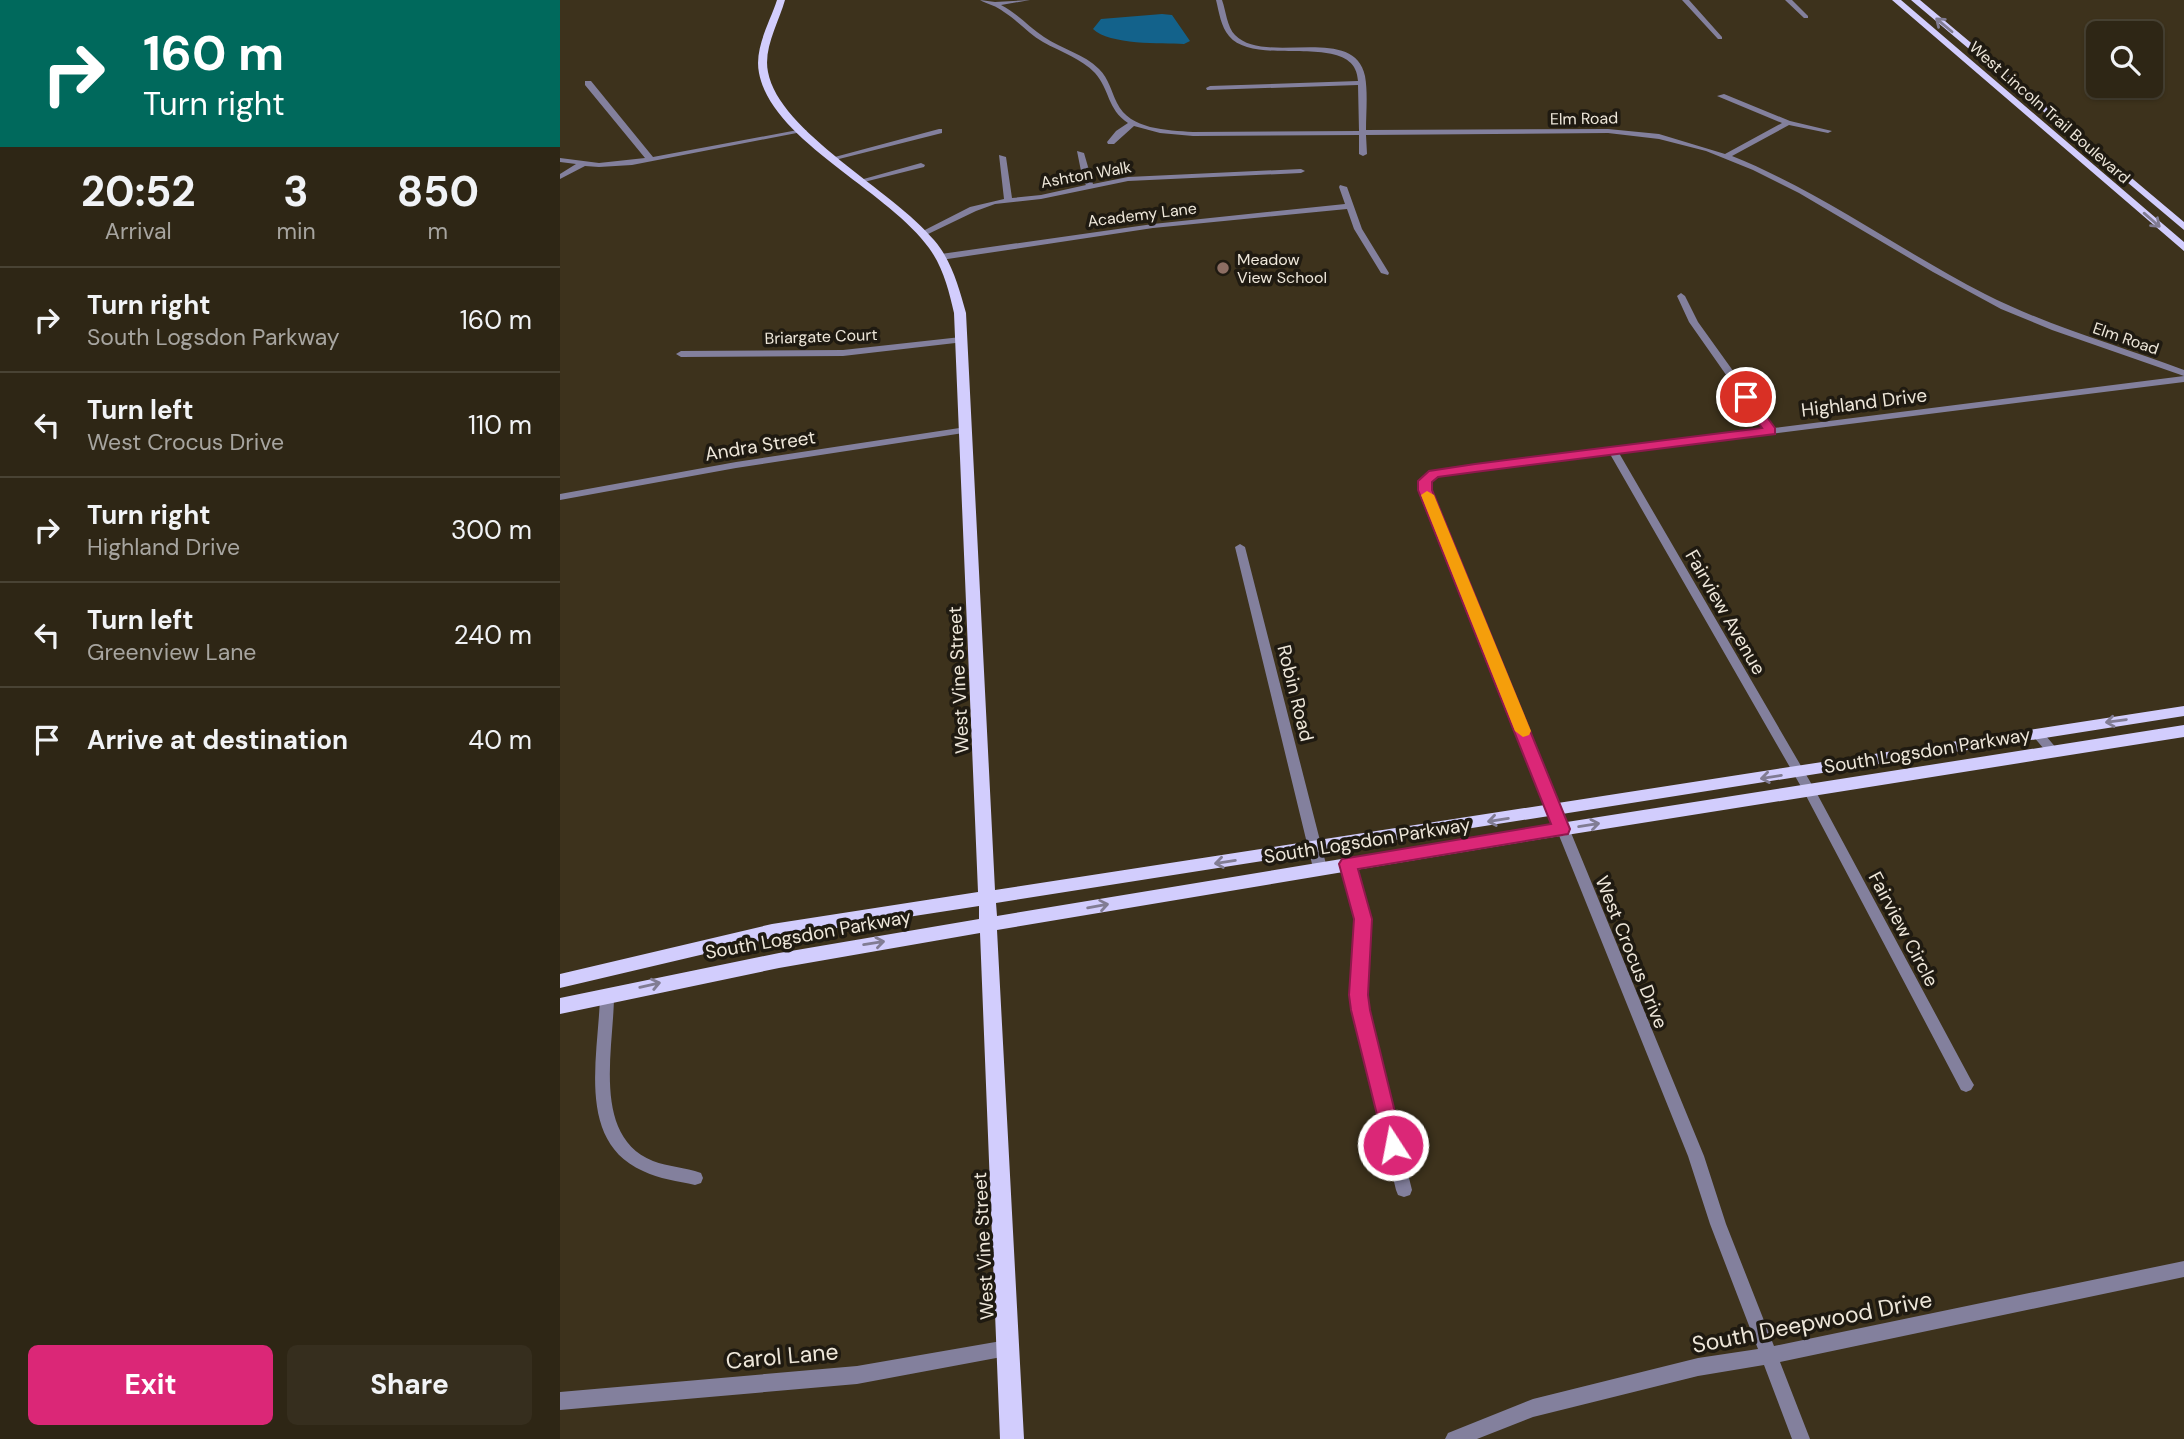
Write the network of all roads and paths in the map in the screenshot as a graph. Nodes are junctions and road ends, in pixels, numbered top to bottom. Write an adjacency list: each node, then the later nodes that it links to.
1 (781, 0): 18 (main road, West Vine Street)
2 (983, 0): 9 (street)
3 (1027, 0): 9 (street)
4 (1219, 0): 13 (street)
5 (1685, 0): 11 (street)
6 (1788, 0): 10 (street)
7 (1896, 0): 41 (main road, West Lincoln Trail Boulevard, one-way to 41)
8 (1915, 0): 39 (main road, West Lincoln Trail Boulevard, one-way to 8)
9 (996, 4): 16 (street)
10 (1807, 17)
11 (1720, 38)
12 (588, 83): 29 (street)
13 (1361, 83): 14 (street); 21 (street)
14 (1210, 88)
15 (1721, 96): 17 (street)
16 (1133, 122): 21 (street, Elm Road); 22 (street)
17 (1788, 123): 20 (street); 26 (street)
18 (803, 131): 27 (main road, West Vine Street); 29 (street)
19 (939, 131): 27 (street)
20 (1828, 131)
21 (1362, 133): 24 (street); 26 (street, Elm Road)
22 (1111, 142)
23 (1080, 153): 35 (street)
24 (1363, 154)
25 (1002, 157): 37 (street)
26 (1725, 157): 47 (street, Elm Road)
27 (835, 158): 34 (main road, West Vine Street)
28 (560, 160): 30 (street)
29 (651, 160): 30 (street)
30 (582, 164): 33 (street)
31 (921, 165): 34 (street)
32 (1301, 171): 35 (street, Ashton Walk)
33 (560, 177)
34 (863, 180): 40 (main road, West Vine Street)
35 (1091, 187): 37 (street, Ashton Walk)
36 (1343, 187): 38 (street)
37 (1008, 200): 40 (street, Ashton Walk)
38 (1349, 206): 42 (street, Academy Lane); 43 (street)
39 (2184, 227)
40 (923, 233): 42 (main road, West Vine Street)
41 (2184, 248)
42 (940, 257): 45 (main road, West Vine Street)
43 (1385, 273)
44 (1681, 296): 50 (street)
45 (961, 340): 46 (street, Briargate Court); 49 (main road, West Vine Street)
46 (681, 354)
47 (2184, 373)
48 (2184, 379): 50 (street, Highland Drive)
49 (965, 430): 53 (street, Andra Street); 66 (main road, West Vine Street)
50 (1771, 431): 51 (street, Highland Drive)
51 (1613, 451): 52 (street, Highland Drive); 59 (street, Fairview Avenue)
52 (1425, 481): 61 (street, West Crocus Drive)
53 (560, 497)
54 (1240, 547): 63 (street, Robin Road)
55 (2184, 711): 57 (main road, South Logsdon Parkway, one-way to 57)
56 (2184, 731): 58 (main road, South Logsdon Parkway)
57 (2037, 733): 58 (street); 59 (main road, South Logsdon Parkway)
58 (2053, 752): 60 (main road, South Logsdon Parkway)
59 (1799, 772): 60 (street, Fairview Avenue); 61 (main road, South Logsdon Parkway, one-way to 61)
60 (1809, 790): 62 (main road, South Logsdon Parkway, one-way to 60); 71 (street, Fairview Circle)
61 (1555, 811): 62 (street, West Crocus Drive); 63 (main road, South Logsdon Parkway, one-way to 63)
62 (1562, 829): 64 (main road, South Logsdon Parkway); 76 (street, West Crocus Drive)
63 (1316, 848): 65 (street, Robin Road); 66 (main road, South Logsdon Parkway, one-way to 66)
64 (1348, 864): 65 (main road, South Logsdon Parkway); 73 (street)
65 (1320, 868): 67 (main road, South Logsdon Parkway, one-way to 65)
66 (987, 898): 67 (main road, West Vine Street); 68 (main road, South Logsdon Parkway)
67 (988, 925): 69 (main road, South Logsdon Parkway, one-way to 67); 75 (main road, West Vine Street)
68 (560, 981)
69 (607, 995): 70 (main road, South Logsdon Parkway); 72 (street)
70 (560, 1006)
71 (1966, 1085)
72 (695, 1178)
73 (1404, 1190)
74 (2184, 1269): 76 (street, South Deepwood Drive)
75 (1007, 1348): 77 (street, Carol Lane); 78 (main road, West Vine Street)
76 (1768, 1356): 79 (street, South Deepwood Drive); 80 (street, West Crocus Drive)
77 (560, 1401)
78 (1012, 1439)
79 (1454, 1439)
80 (1801, 1439)

